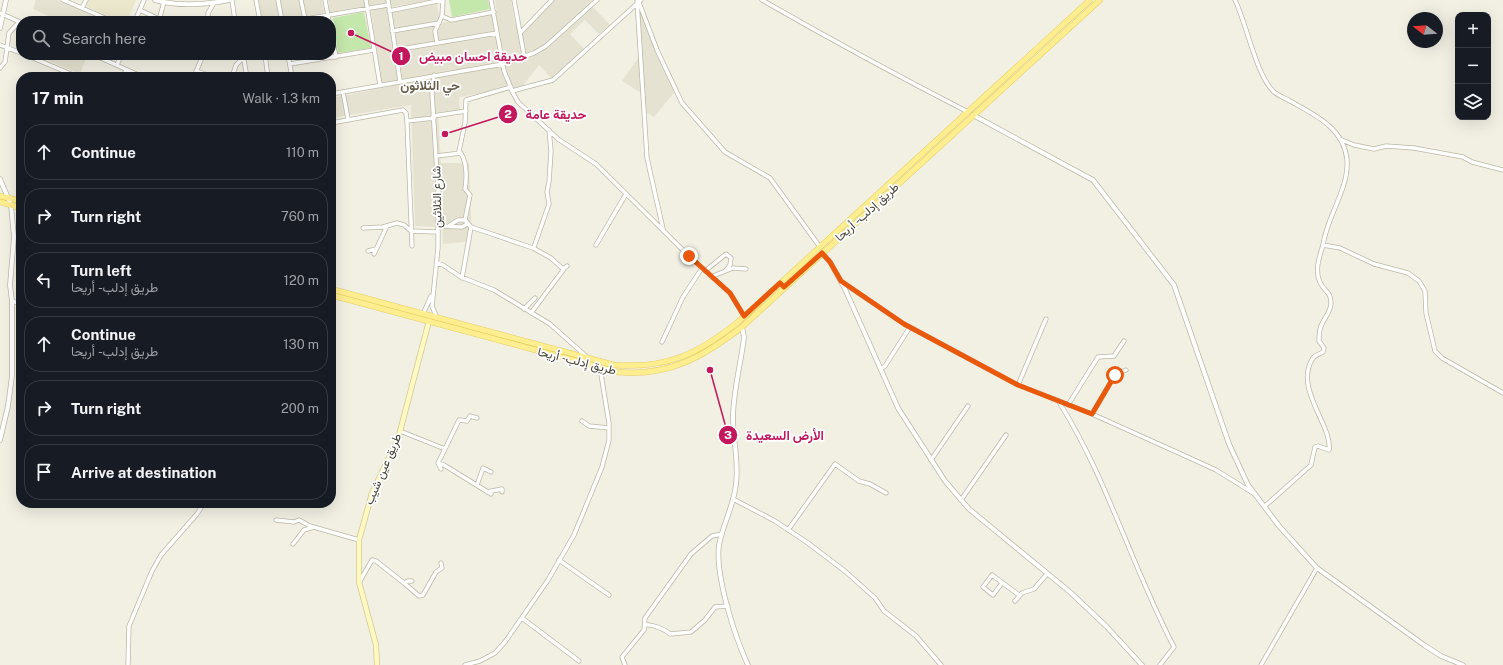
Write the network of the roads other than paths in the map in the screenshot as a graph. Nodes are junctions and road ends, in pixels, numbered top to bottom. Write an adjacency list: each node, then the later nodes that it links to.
1 (6, 0): 32 (street)
2 (63, 0): 27 (street)
3 (86, 0): 27 (street)
4 (144, 0): 29 (street)
5 (155, 0): 24 (street)
6 (229, 0): 25 (street)
7 (232, 0): 38 (street)
8 (256, 0): 39 (street)
9 (278, 0): 40 (street)
10 (302, 0): 41 (street)
11 (325, 0): 42 (street)
12 (366, 0): 28 (street)
13 (388, 0): 26 (street)
14 (442, 0): 30 (street); 43 (street)
15 (492, 0): 31 (street)
16 (514, 0): 50 (street)
17 (552, 0): 50 (street)
18 (597, 0): 57 (street)
19 (762, 0): 88 (street)
20 (1090, 0): 88 (main road, طريق إدلب - أريحا)
21 (1100, 0): 89 (main road, طريق إدلب - أريحا)
22 (1235, 0): 96 (street)
23 (639, 1): 84 (street); 114 (street); 120 (street)
24 (164, 2): 25 (street); 36 (street)
25 (214, 3): 37 (street)
26 (388, 5): 28 (street); 30 (street)
27 (82, 8): 33 (street)
28 (367, 9): 42 (street); 54 (street)
29 (140, 10): 34 (street); 35 (street)
30 (389, 11): 48 (street)
31 (494, 12): 43 (street); 49 (street)
32 (1, 14): 44 (street); 47 (street)
33 (100, 16)
34 (137, 16)
35 (152, 16)
36 (161, 16)
37 (208, 16)
38 (235, 16)
39 (259, 16)
40 (281, 16)
41 (305, 16)
42 (328, 16)
43 (442, 16): 45 (street)
44 (16, 20)
45 (439, 24): 48 (street); 51 (street)
46 (16, 26): 53 (street)
47 (0, 28)
48 (392, 31): 55 (street)
49 (497, 33): 51 (street); 69 (street)
50 (520, 33): 57 (street)
51 (437, 43): 55 (street)
52 (0, 45): 53 (street)
53 (6, 46): 56 (street); 71 (street)
54 (374, 50): 58 (street); 83 (street)
55 (395, 50): 82 (street)
56 (16, 51)
57 (524, 55): 69 (street)
58 (336, 57)
59 (38, 60): 74 (street)
60 (106, 60): 70 (street)
61 (119, 60): 70 (street)
62 (201, 60): 73 (street)
63 (240, 60): 77 (street)
64 (244, 60): 78 (street)
65 (266, 60): 79 (street)
66 (289, 60): 68 (street)
67 (316, 60): 68 (street)
68 (290, 64): 80 (street)
69 (503, 64): 81 (street); 84 (street)
70 (117, 65): 72 (street)
71 (0, 68)
72 (126, 70): 75 (street)
73 (196, 71): 76 (street)
74 (66, 72)
75 (131, 72)
76 (199, 72)
77 (234, 72)
78 (247, 72)
79 (267, 72)
80 (291, 72)
81 (434, 75): 82 (street); 90 (street, شارع الثلاثين)
82 (400, 81): 83 (street)
83 (380, 85): 85 (street)
84 (511, 90): 87 (street); 95 (street)
85 (343, 92): 86 (street); 91 (street)
86 (336, 93)
87 (466, 112): 90 (street); 97 (street)
88 (968, 112): 94 (main road, طريق إدلب - أريحا)
89 (974, 115): 94 (main road, طريق إدلب - أريحا); 177 (street)
90 (433, 117): 92 (street); 98 (street, شارع الثلاثين)
91 (348, 119): 92 (street); 93 (street)
92 (407, 120): 115 (street)
93 (336, 122)
94 (959, 124): 120 (main road, طريق إدلب - أريحا); 124 (main road, طريق إدلب - أريحا)
95 (549, 130): 101 (street); 121 (street)
96 (1342, 140): 99 (street); 117 (street)
97 (461, 153): 98 (street); 108 (street)
98 (436, 156): 111 (street, شارع الثلاثين)
99 (1503, 170)
100 (0, 179): 103 (street)
101 (626, 194): 114 (street); 118 (street)
102 (0, 196): 103 (main road)
103 (7, 198): 104 (main road); 106 (street)
104 (16, 200)
105 (0, 202): 106 (main road)
106 (11, 205): 107 (main road); 139 (street)
107 (16, 206)
108 (465, 220): 109 (street); 112 (street)
109 (450, 225): 111 (street); 112 (street)
110 (387, 226): 113 (street); 115 (street); 122 (street)
111 (438, 226): 116 (street, شارع الثلاثين)
112 (469, 226): 121 (street); 131 (street)
113 (363, 228)
114 (664, 230): 127 (street)
115 (411, 231): 116 (street); 119 (street)
116 (438, 232): 126 (street, شارع الثلاثين)
117 (1323, 244): 158 (street); 180 (street)
118 (596, 245)
119 (412, 246)
120 (820, 247): 133 (main road, طريق إدلب - أريحا)
121 (533, 248): 142 (street)
122 (376, 249): 123 (street); 125 (street)
123 (368, 251)
124 (822, 253): 132 (street); 135 (main road, طريق إدلب - أريحا)
125 (374, 254)
126 (437, 263): 131 (street); 134 (street, شارع الثلاثين)
127 (703, 269): 129 (street); 130 (street); 152 (street)
128 (746, 269): 129 (street)
129 (726, 270): 130 (street)
130 (713, 276): 144 (street)
131 (462, 278): 141 (street)
132 (841, 281): 150 (street); 155 (street)
133 (780, 283): 135 (main road); 144 (main road, طريق إدلب - أريحا)
134 (434, 287): 143 (street); 145 (street, شارع الثلاثين)
135 (784, 287): 149 (main road, طريق إدلب - أريحا)
136 (336, 290): 143 (main road, طريق إدلب - أريحا)
137 (336, 296): 147 (main road, طريق إدلب - أريحا)
138 (535, 298): 141 (street)
139 (12, 301): 140 (street); 168 (street)
140 (16, 302)
141 (524, 309): 142 (street)
142 (531, 313): 153 (street)
143 (423, 314): 145 (main road, طريق إدلب - أريحا)
144 (744, 316): 153 (main road, طريق إدلب - أريحا)
145 (437, 318): 148 (main road, طريق إدلب - أريحا)
146 (1046, 320): 157 (street)
147 (429, 321): 148 (main road, طريق إدلب - أريحا); 166 (main road, طريق عين شيب)
148 (456, 326): 153 (main road, طريق إدلب - أريحا); 154 (main road, طريق إدلب - أريحا)
149 (742, 327): 154 (main road, طريق إدلب - أريحا); 178 (street)
150 (910, 327): 155 (street); 157 (street)
151 (1124, 341): 160 (street)
152 (662, 342)
153 (587, 358)
154 (600, 368): 165 (street)
155 (881, 369): 170 (street)
156 (1126, 370): 162 (street)
157 (1018, 385): 159 (street)
158 (1503, 393)
159 (1059, 402): 160 (street); 210 (street)
160 (1068, 404): 162 (street)
161 (968, 406): 170 (street)
162 (1092, 414): 177 (street)
163 (478, 418): 169 (street)
164 (582, 421): 165 (street)
165 (609, 428): 188 (street)
166 (400, 431): 169 (street); 186 (main road, طريق عين شيب)
167 (1006, 435): 179 (street)
168 (0, 440)
169 (445, 449): 171 (street)
170 (931, 460): 179 (street)
171 (438, 463): 172 (street); 174 (street)
172 (441, 469)
173 (491, 472): 174 (street)
174 (476, 485): 175 (street)
175 (502, 492)
176 (886, 493): 184 (street)
177 (1255, 494): 180 (street)
178 (733, 499): 184 (street); 185 (street)
179 (961, 500): 191 (street)
180 (1265, 506): 190 (street)
181 (201, 508): 203 (street)
182 (276, 520): 183 (street)
183 (314, 527): 186 (street); 187 (street)
184 (788, 530): 208 (street)
185 (722, 534): 199 (street); 201 (street)
186 (358, 540): 193 (main road, طريق عين شيب)
187 (293, 544)
188 (559, 560): 196 (street); 200 (street)
189 (441, 563): 194 (street)
190 (1317, 568): 211 (street); 212 (street)
191 (1047, 574): 197 (street); 209 (street)
192 (412, 581): 194 (street)
193 (359, 582): 194 (street); 204 (main road, طريق عين شيب)
194 (404, 583)
195 (1002, 583): 195 (street); 197 (street)
196 (609, 595)
197 (1019, 595): 198 (street)
198 (1015, 601)
199 (728, 606): 201 (street); 207 (street)
200 (522, 618): 202 (street); 205 (street)
201 (645, 625): 206 (street)
202 (579, 661)
203 (128, 665)
204 (377, 665)
205 (465, 665)
206 (625, 665)
207 (748, 665)
208 (941, 665)
209 (1142, 665)
210 (1160, 665)
211 (1261, 665)
212 (1463, 665)

